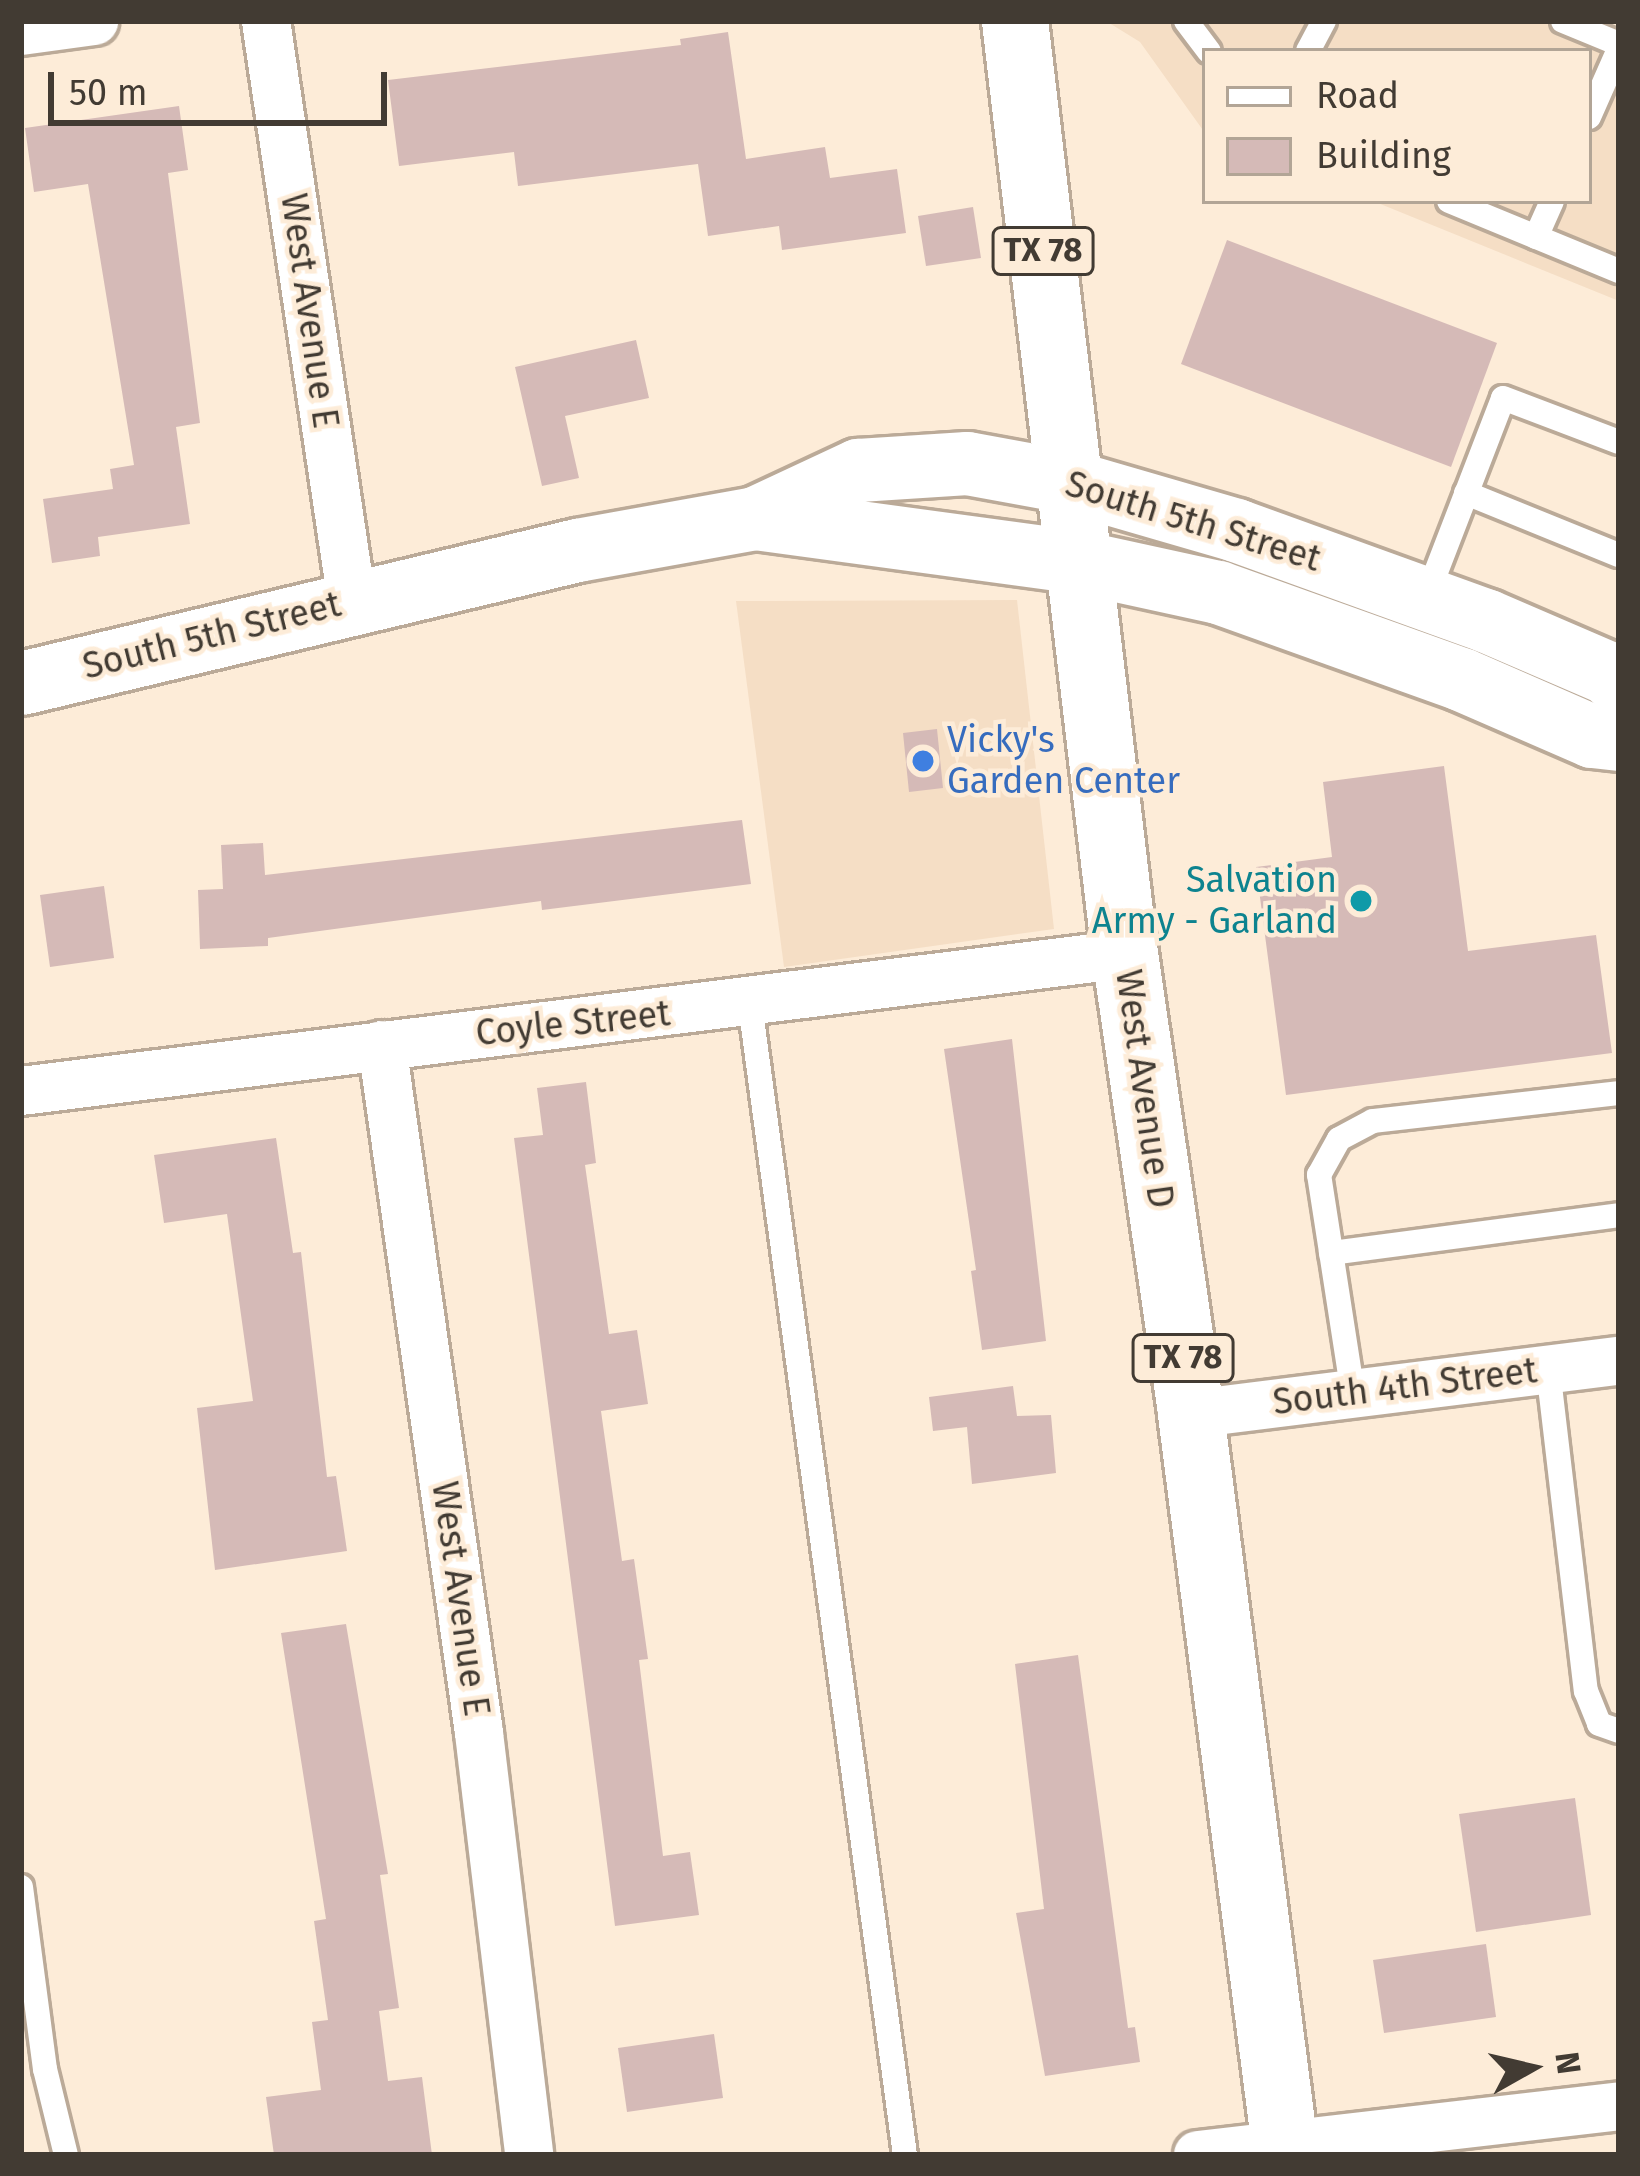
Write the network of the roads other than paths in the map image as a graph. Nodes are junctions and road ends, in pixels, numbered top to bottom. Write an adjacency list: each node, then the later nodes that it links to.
1 (94, 21): 7 (street)
2 (266, 21): 23 (street, West Avenue E)
3 (1015, 21): 17 (main road, West Avenue D / TX 78)
4 (1186, 21): 9 (lane)
5 (1324, 21): 10 (lane)
6 (1563, 21): 8 (lane)
7 (21, 31)
8 (1619, 46): 11 (lane)
9 (1207, 48)
10 (1310, 48)
11 (1592, 110)
12 (1456, 204): 14 (lane)
13 (1551, 204): 14 (lane)
14 (1536, 237): 15 (lane)
15 (1619, 271)
16 (1619, 442): 18 (lane)
17 (1071, 482): 19 (street, South 5th Street); 21 (main road, West Avenue D / TX 78); 22 (street, South 5th Street)
18 (1466, 493): 20 (lane); 22 (lane)
19 (755, 518): 21 (street, South 5th Street); 23 (street, South 5th Street)
20 (1619, 555)
21 (1080, 562): 26 (street, South 5th Street); 27 (main road, West Avenue D / TX 78)
22 (1426, 598): 25 (street, South 5th Street)
23 (352, 602): 24 (street, South 5th Street)
24 (21, 683)
25 (1619, 684)
26 (1619, 739)
27 (1125, 954): 28 (street, Coyle Street); 37 (main road, West Avenue D / TX 78)
28 (750, 1004): 29 (street, Coyle Street); 44 (lane)
29 (382, 1045): 30 (street, Coyle Street); 43 (street, West Avenue E)
30 (21, 1091)
31 (1619, 1093): 33 (lane)
32 (1619, 1215): 33 (lane)
33 (1331, 1253): 36 (lane)
34 (1619, 1361): 35 (street, South 4th Street)
35 (1548, 1370): 36 (street, South 4th Street); 38 (lane)
36 (1353, 1394): 37 (street, South 4th Street)
37 (1191, 1414): 41 (main road, West Avenue D / TX 78)
38 (1619, 1731)
39 (21, 1887): 42 (lane)
40 (1619, 2106): 41 (street)
41 (1285, 2148): 45 (street)
42 (66, 2155)
43 (529, 2155)
44 (904, 2155)
45 (1198, 2155)

